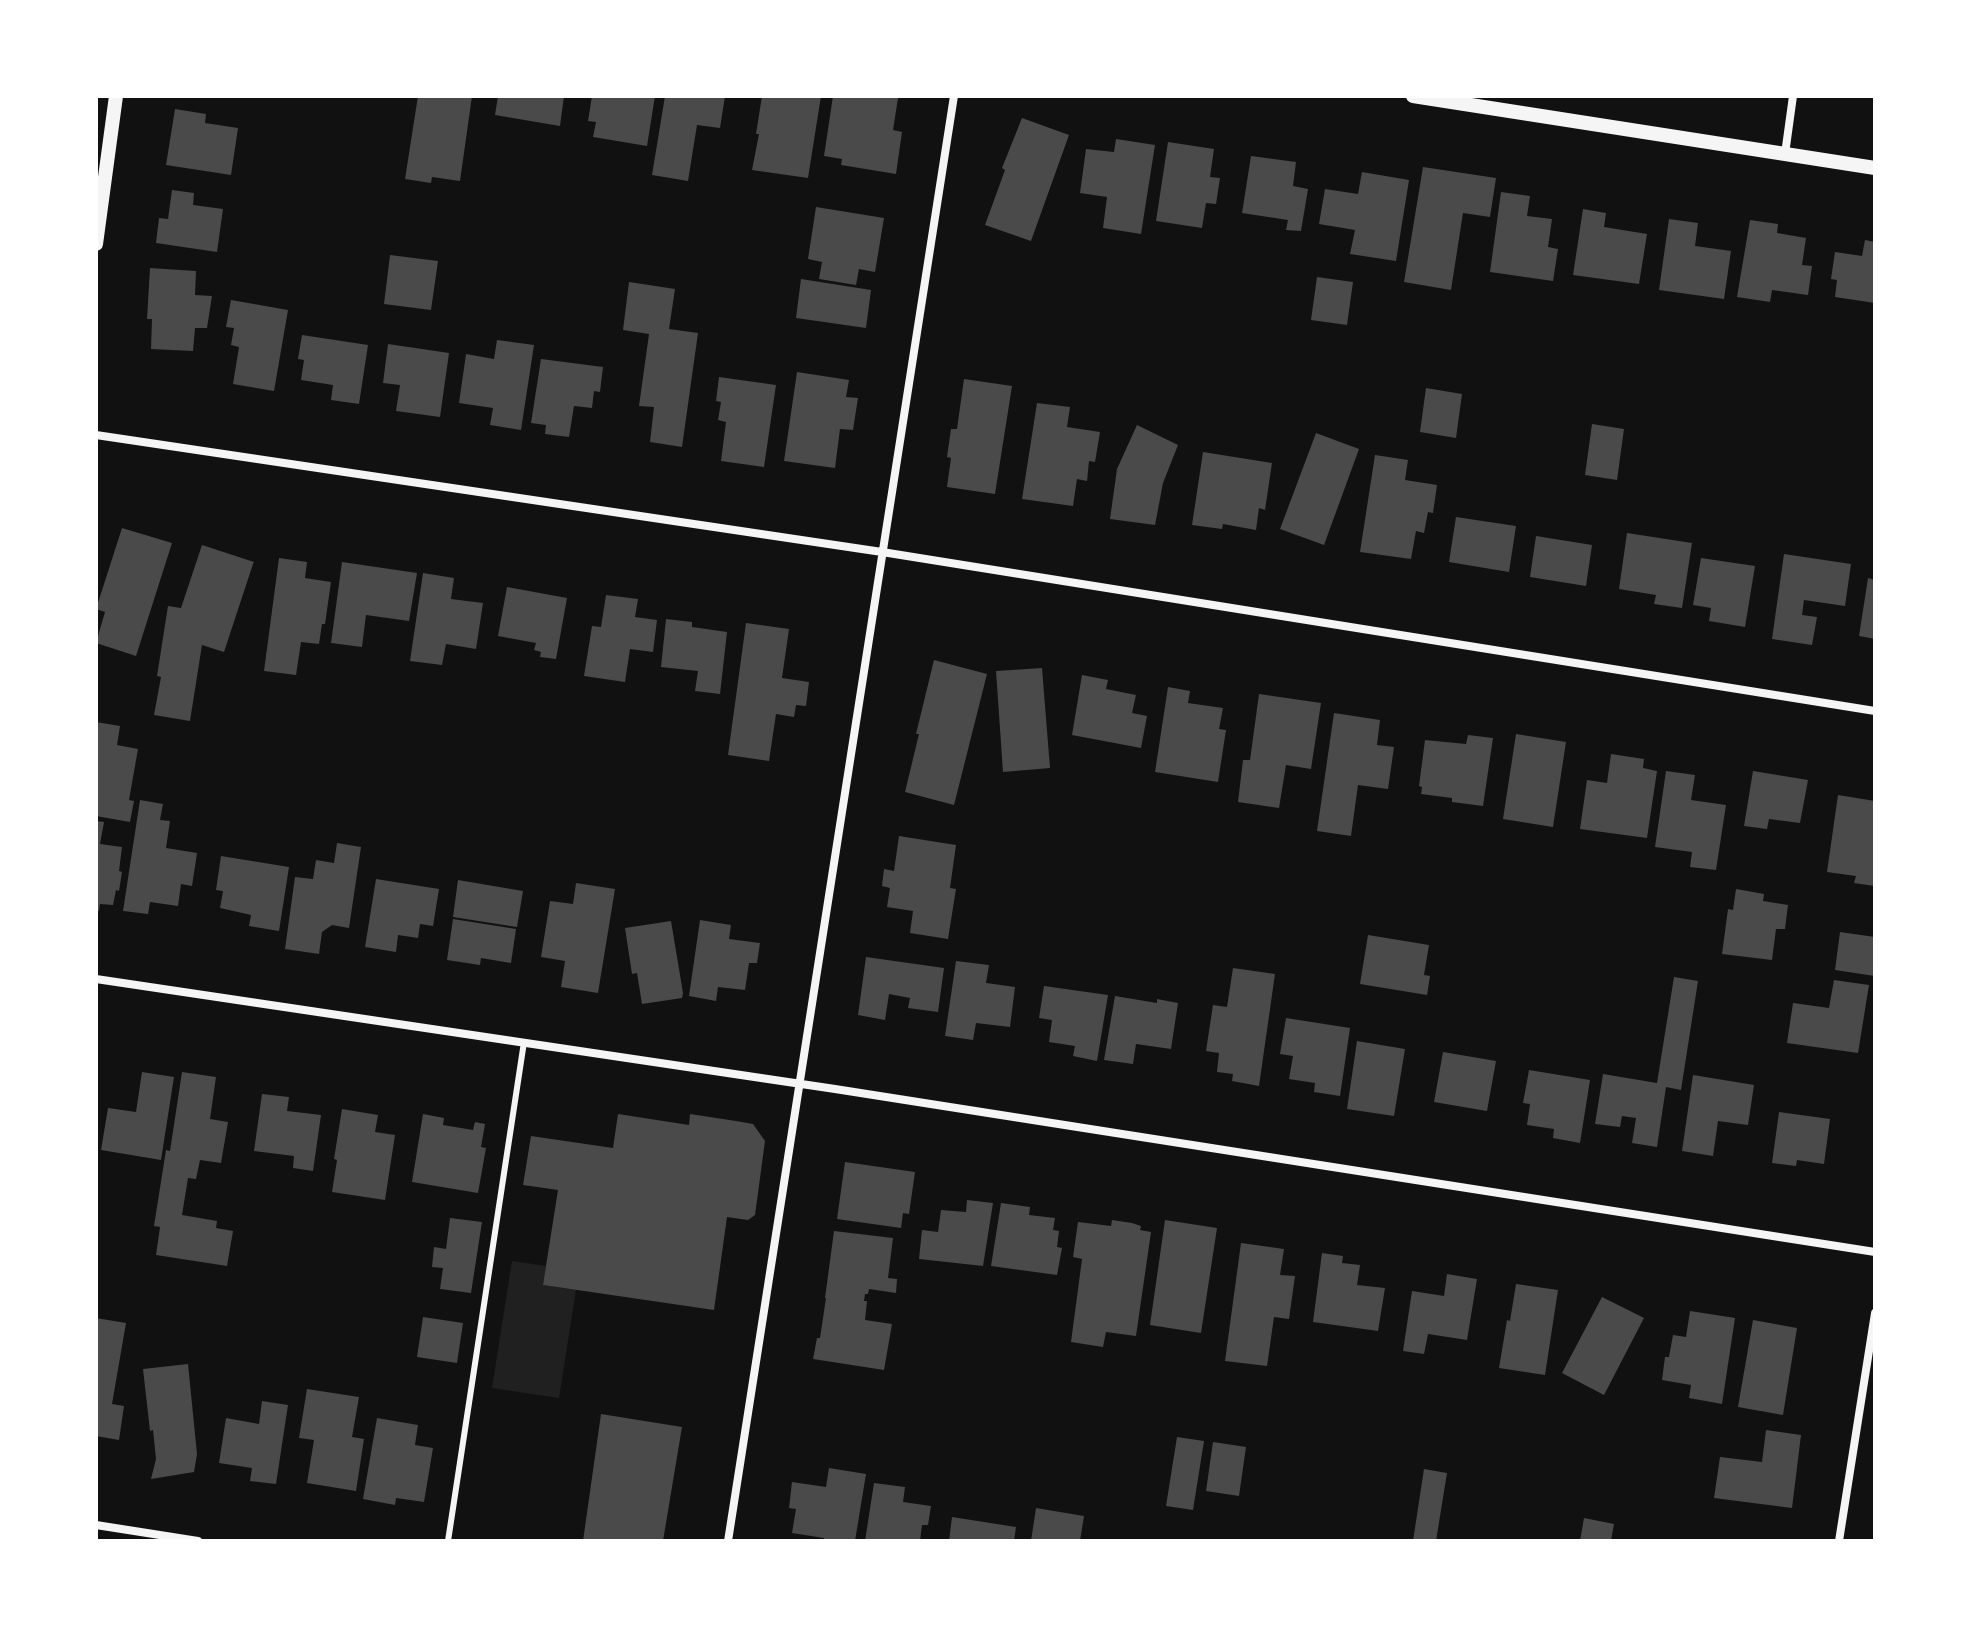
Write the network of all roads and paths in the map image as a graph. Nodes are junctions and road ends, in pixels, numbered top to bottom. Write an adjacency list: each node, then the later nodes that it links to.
1 (116, 96): 7 (street)
2 (954, 96): 9 (street)
3 (1413, 96): 5 (street)
4 (1793, 96): 5 (street)
5 (1785, 154): 6 (street)
6 (1875, 168)
7 (96, 244)
8 (96, 435): 9 (street)
9 (882, 552): 10 (street); 13 (street)
10 (1875, 711)
11 (96, 979): 12 (street)
12 (524, 1042): 13 (street); 18 (lane)
13 (799, 1083): 14 (street); 19 (street)
14 (1875, 1252)
15 (1875, 1313): 20 (street)
16 (96, 1525): 17 (street)
17 (198, 1541)
18 (448, 1541)
19 (728, 1541)
20 (1839, 1541)

